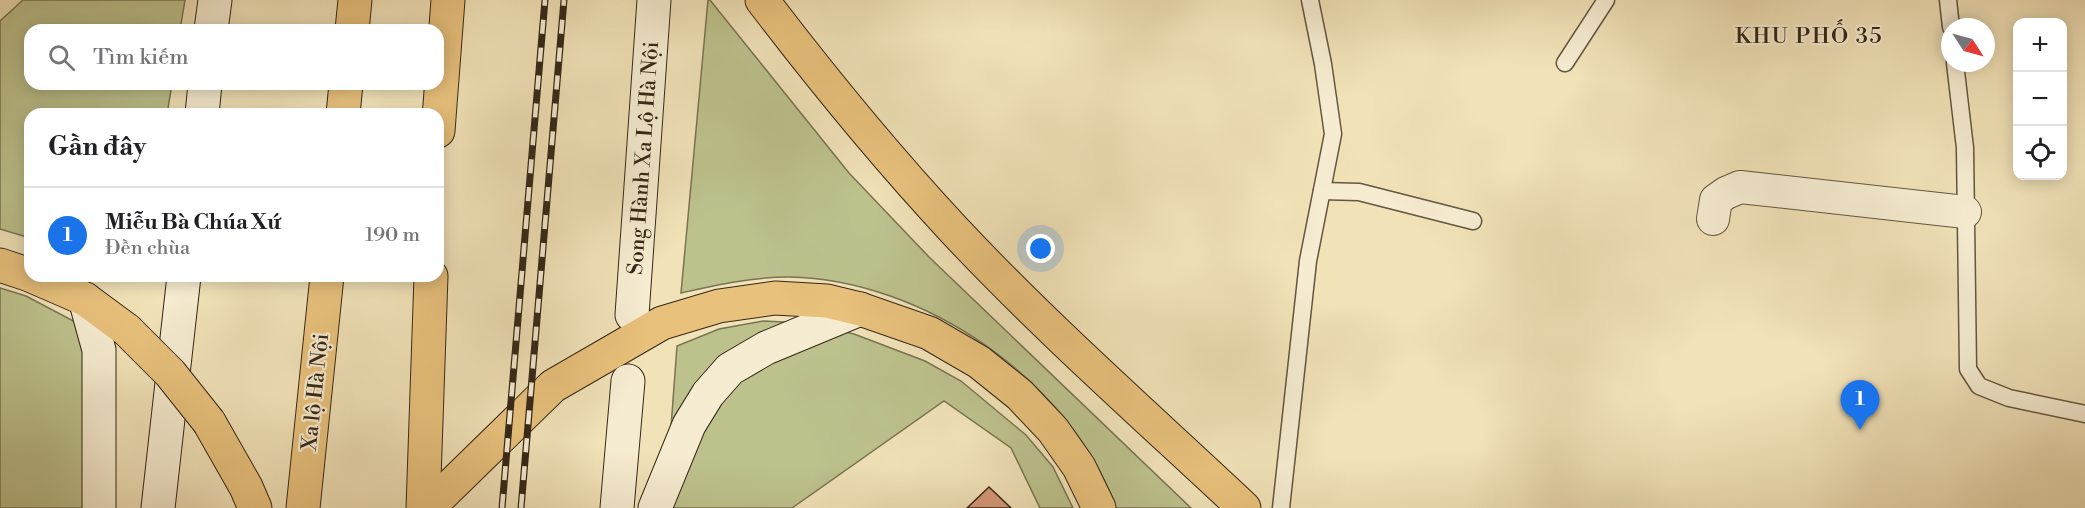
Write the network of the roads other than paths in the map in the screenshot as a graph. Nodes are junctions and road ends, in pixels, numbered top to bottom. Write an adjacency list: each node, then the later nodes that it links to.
1 (215, 0): 11 (main road)
2 (355, 0): 12 (highway)
3 (448, 0): 13 (highway)
4 (654, 0): 34 (main road, Song Hành Xa Lộ Hà Nội)
5 (737, 0): 46 (highway)
6 (762, 0): 47 (highway)
7 (1310, 0): 22 (lane)
8 (1606, 0): 14 (lane)
9 (1948, 0): 10 (lane)
10 (1950, 18)
11 (212, 24)
12 (353, 24)
13 (444, 52)
14 (1565, 63)
15 (1956, 72): 23 (lane)
16 (204, 90): 19 (main road)
17 (345, 90): 20 (highway)
18 (441, 90): 21 (highway)
19 (203, 108)
20 (344, 108)
21 (440, 108)
22 (1322, 190): 25 (lane); 48 (lane)
23 (1965, 212): 24 (street); 36 (lane)
24 (1713, 219)
25 (1473, 221)
26 (0, 265): 27 (highway)
27 (24, 274)
28 (45, 282): 32 (highway)
29 (183, 282): 38 (main road)
30 (326, 282): 40 (highway, Xa lộ Hà Nội)
31 (431, 282): 41 (highway)
32 (85, 299): 37 (main road); 39 (highway, bridge)
33 (860, 309): 42 (highway); 44 (main road); 45 (highway)
34 (632, 315)
35 (628, 381): 43 (main road)
36 (2085, 414)
37 (99, 508)
38 (158, 508)
39 (255, 508)
40 (303, 508)
41 (423, 508)
42 (428, 508)
43 (617, 508)
44 (655, 508)
45 (1099, 508)
46 (1212, 508)
47 (1244, 508)
48 (1281, 508)

